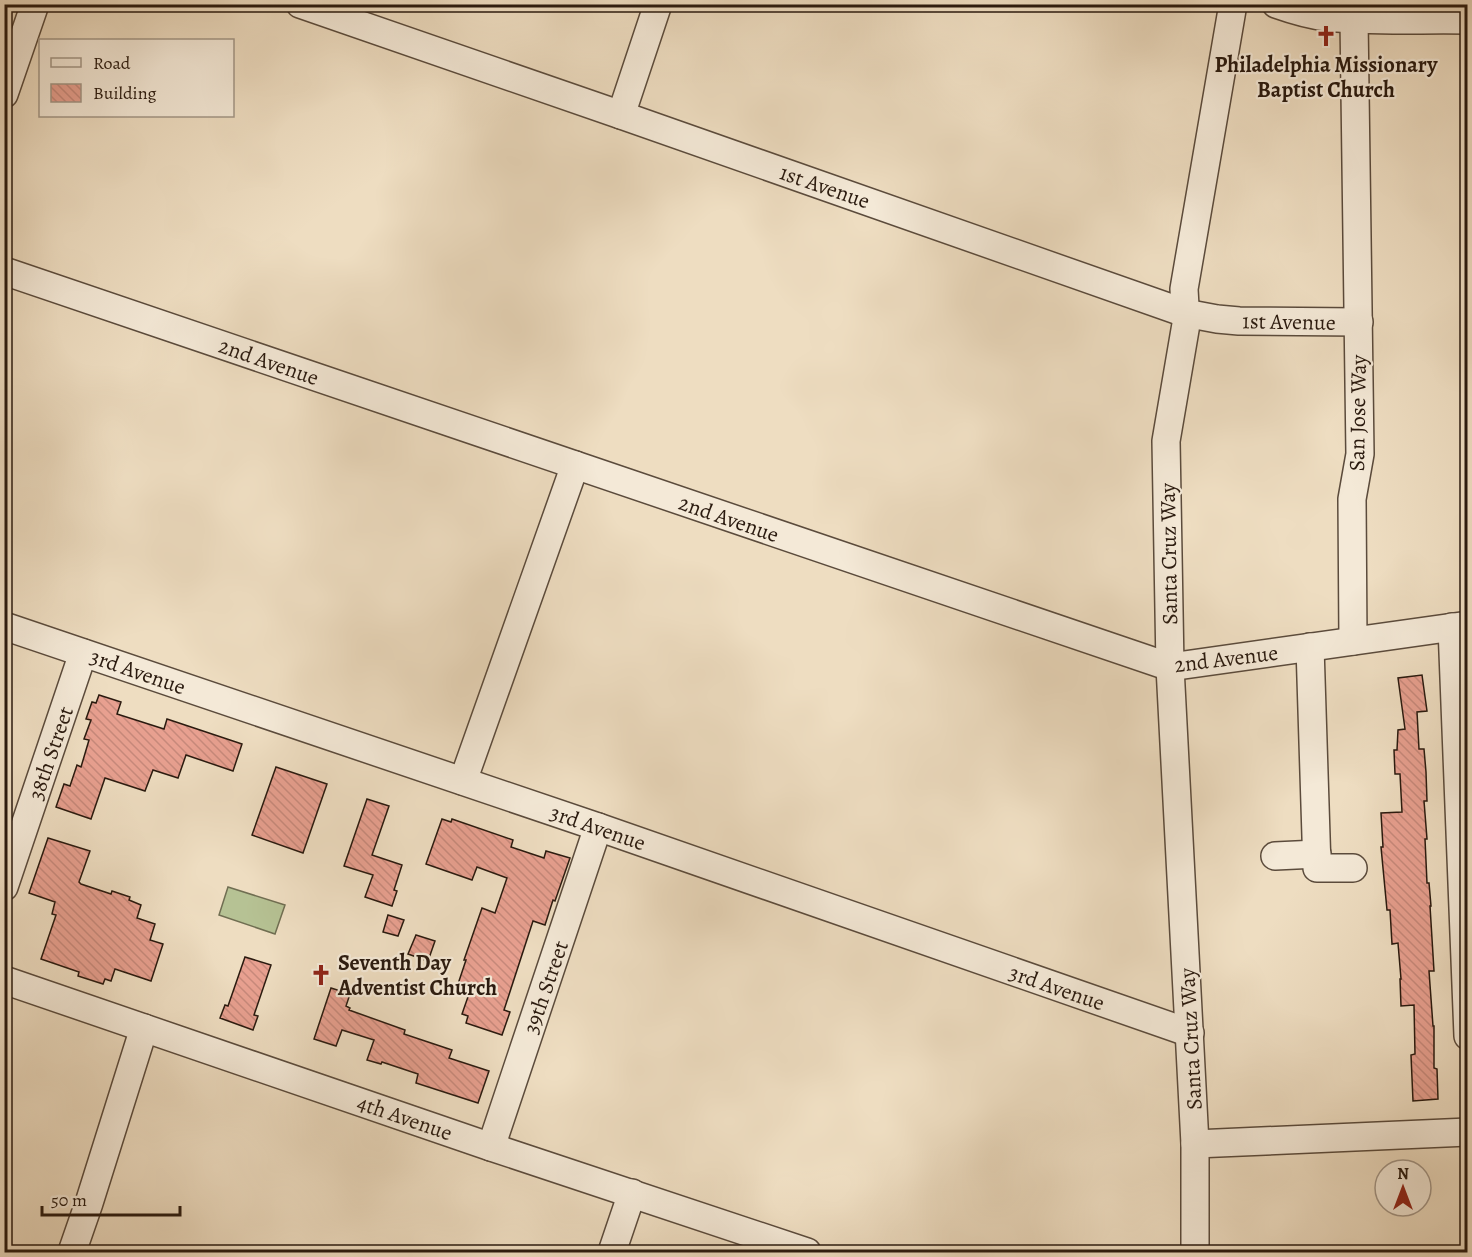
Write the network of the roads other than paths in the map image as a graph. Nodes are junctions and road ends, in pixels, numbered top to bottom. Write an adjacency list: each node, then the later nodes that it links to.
1 (35, 4): 8 (street)
2 (300, 4): 9 (street, 1st Avenue)
3 (658, 4): 9 (street)
4 (1233, 4): 11 (street, Santa Cruz Way)
5 (1276, 4): 6 (street)
6 (1355, 12): 7 (street); 12 (street, San Jose Way)
7 (1467, 20)
8 (4, 94)
9 (621, 115): 11 (street, 1st Avenue)
10 (4, 271): 13 (street, 2nd Avenue)
11 (1185, 313): 12 (street, 1st Avenue); 19 (street, Santa Cruz Way)
12 (1359, 322): 16 (street, San Jose Way)
13 (575, 465): 19 (street, 2nd Avenue); 20 (street)
14 (4, 626): 18 (street, 3rd Avenue)
15 (1460, 626): 16 (street, 2nd Avenue); 26 (street)
16 (1353, 641): 17 (street, 2nd Avenue)
17 (1310, 647): 19 (street, 2nd Avenue); 22 (street)
18 (83, 653): 20 (street, 3rd Avenue); 25 (street, 38th Street)
19 (1170, 667): 29 (street, Santa Cruz Way)
20 (463, 781): 21 (street, 3rd Avenue)
21 (598, 827): 29 (street, 3rd Avenue); 33 (street, 39th Street)
22 (1317, 854): 23 (street); 24 (street)
23 (1275, 856)
24 (1353, 868)
25 (4, 887)
26 (1465, 892): 30 (street)
27 (4, 980): 28 (street, 4th Avenue)
28 (144, 1028): 33 (street, 4th Avenue); 35 (street)
29 (1190, 1033): 32 (street, Santa Cruz Way)
30 (1467, 1036)
31 (1467, 1132): 32 (street)
32 (1195, 1144): 38 (street, Santa Cruz Way)
33 (491, 1147): 34 (street, 4th Avenue)
34 (632, 1193): 36 (street); 37 (street, 4th Avenue)
35 (72, 1252)
36 (612, 1252)
37 (807, 1252)
38 (1195, 1252)

